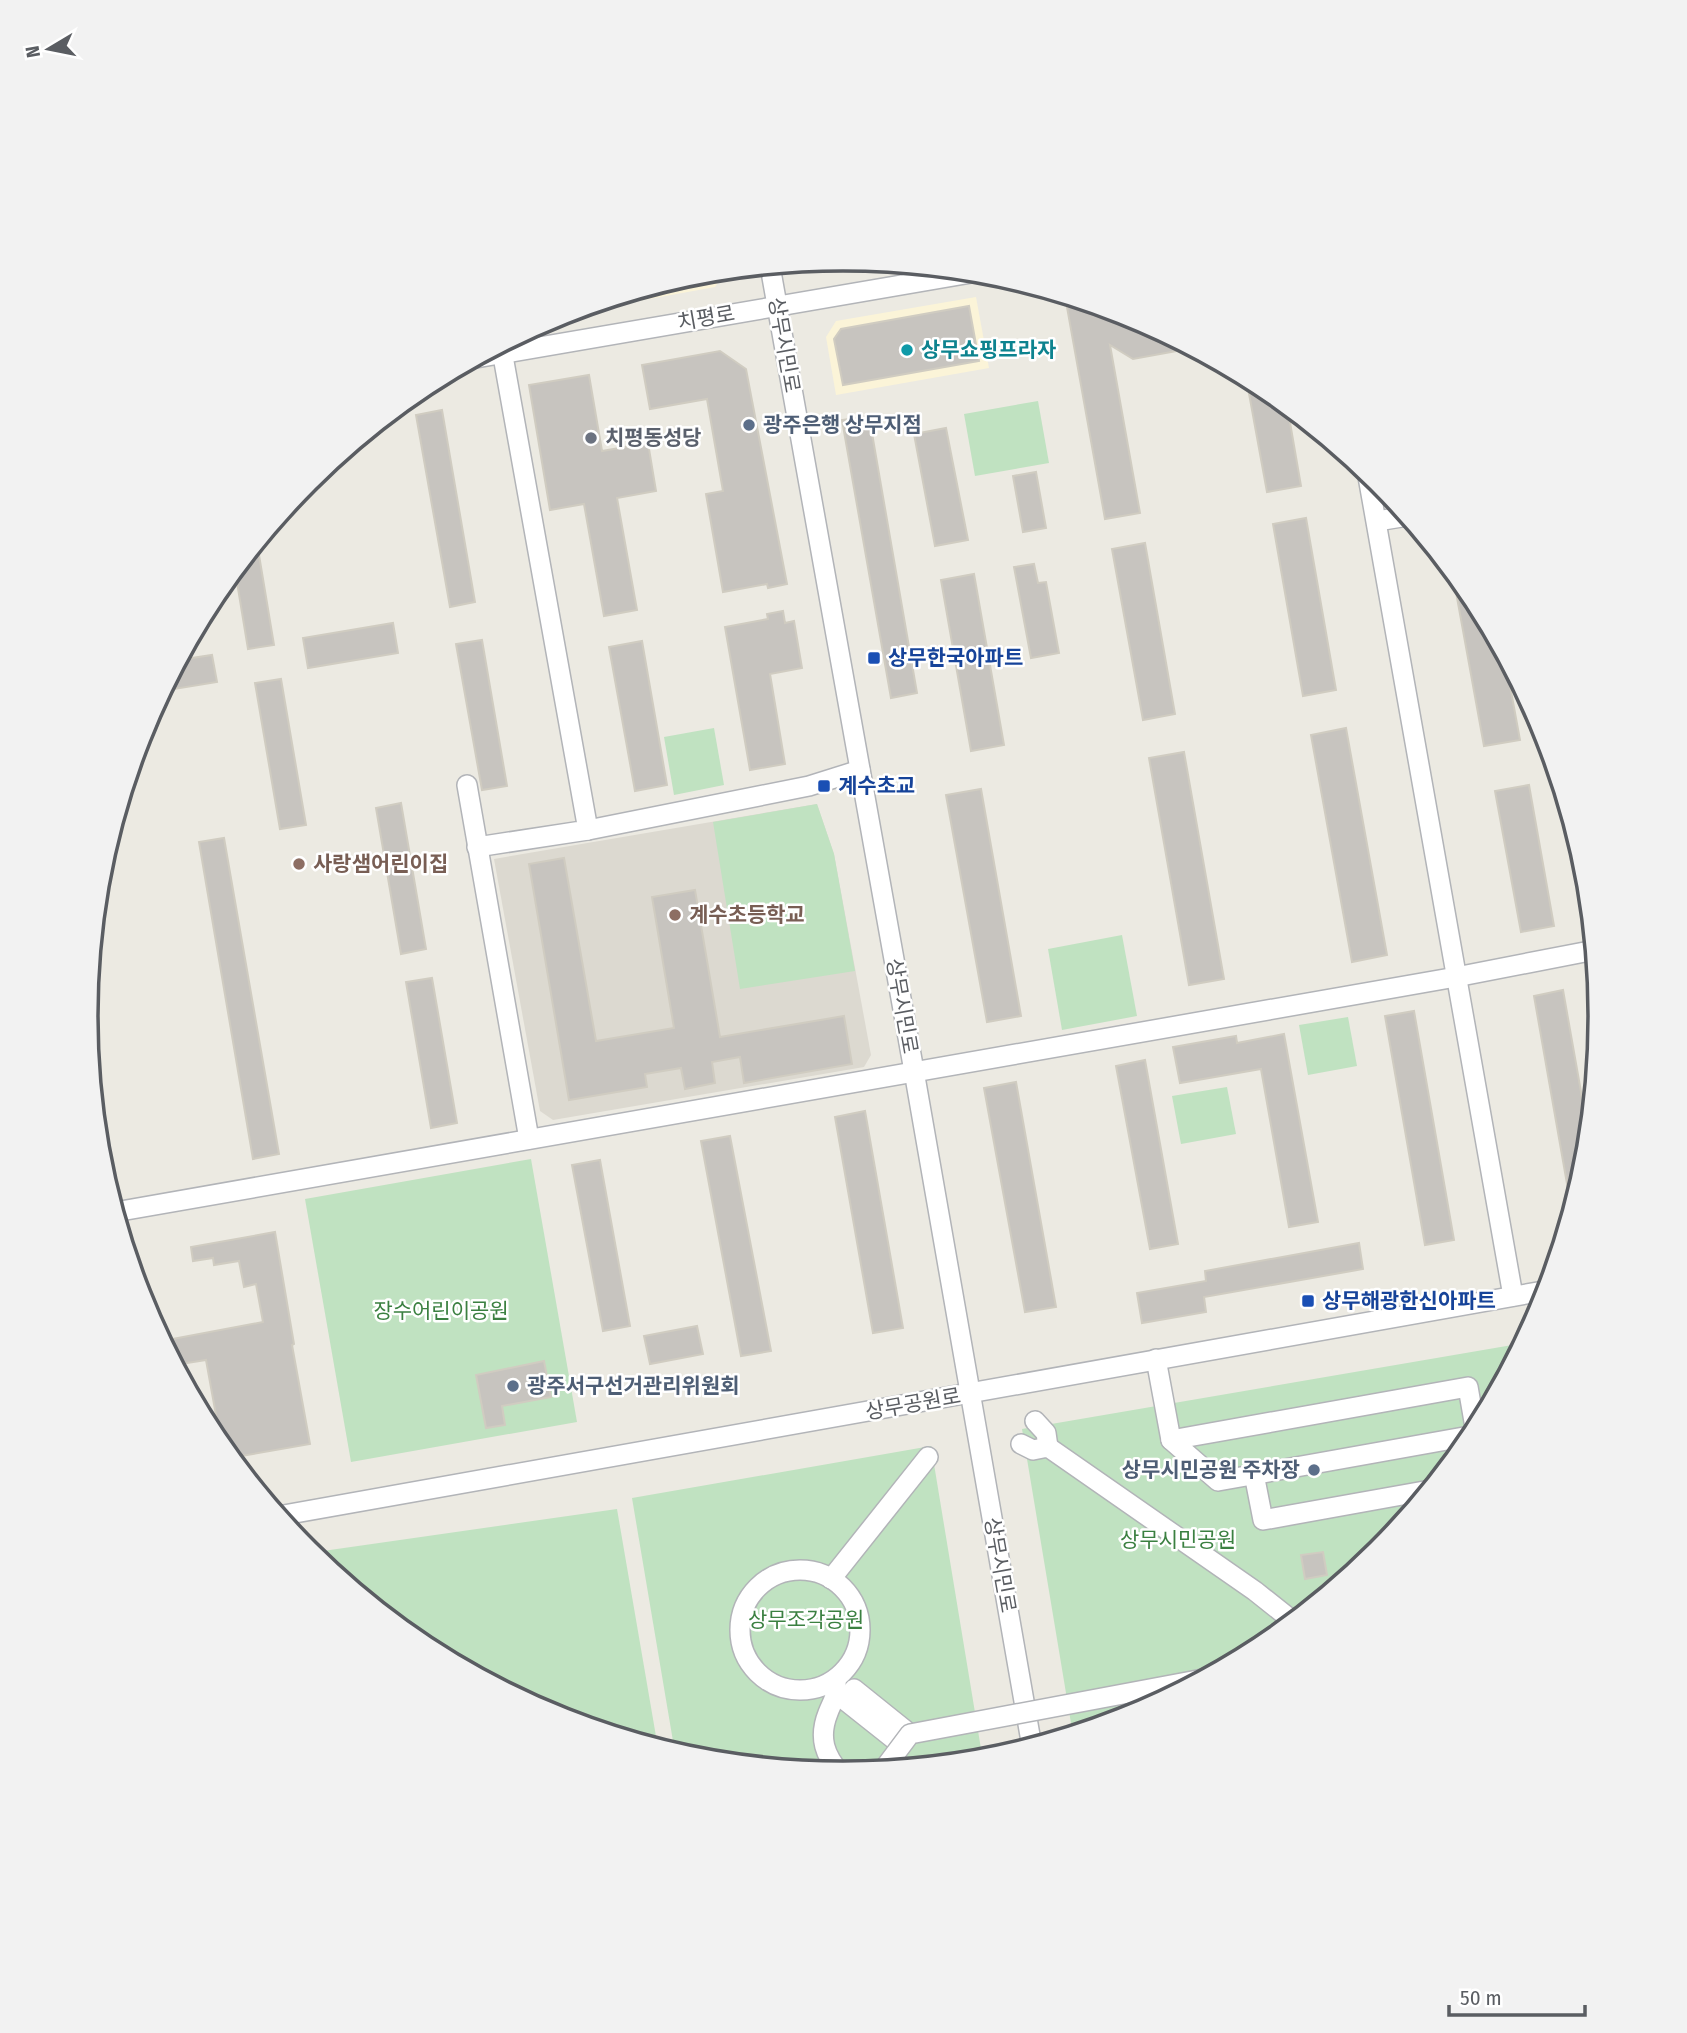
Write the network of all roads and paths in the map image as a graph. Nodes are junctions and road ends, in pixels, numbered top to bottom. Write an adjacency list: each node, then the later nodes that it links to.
1 (772, 275): 3 (street, 상무시민로)
2 (944, 278): 3 (street, 치평로)
3 (777, 306): 4 (street, 치평로); 9 (street, 상무시민로)
4 (517, 347)
5 (503, 354): 11 (street)
6 (1371, 489): 8 (street)
7 (1397, 518): 8 (street)
8 (1377, 521): 14 (street)
9 (860, 770): 11 (street); 15 (street, 상무시민로)
10 (467, 785): 12 (street)
11 (588, 830): 12 (street)
12 (477, 847): 16 (street)
13 (1586, 952): 14 (street)
14 (1457, 977): 15 (street); 19 (street)
15 (914, 1071): 16 (street); 21 (street, 상무시민로)
16 (529, 1139): 17 (street)
17 (123, 1211)
18 (1536, 1292): 19 (street, 상무공원로)
19 (1513, 1296): 20 (street, 상무공원로)
20 (1156, 1359): 21 (street, 상무공원로); 25 (street)
21 (970, 1394): 31 (street, 상무공원로); 37 (street, 상무시민로)
22 (1472, 1416): 25 (street)
23 (1035, 1421): 27 (street)
24 (1459, 1437): 29 (street)
25 (1171, 1440): 29 (street)
26 (1021, 1444): 27 (street)
27 (1048, 1447): 33 (street)
28 (928, 1457): 32 (street)
29 (1254, 1474): 30 (street)
30 (1417, 1492)
31 (289, 1514)
32 (831, 1579): 35 (street); 35 (street)
33 (1286, 1616)
34 (1175, 1684): 36 (street, bridge)
35 (836, 1686): 36 (street); 40 (street)
36 (899, 1734): 38 (street); 39 (street, bridge)
37 (1030, 1738)
38 (880, 1760)
39 (887, 1760)
40 (830, 1761)

